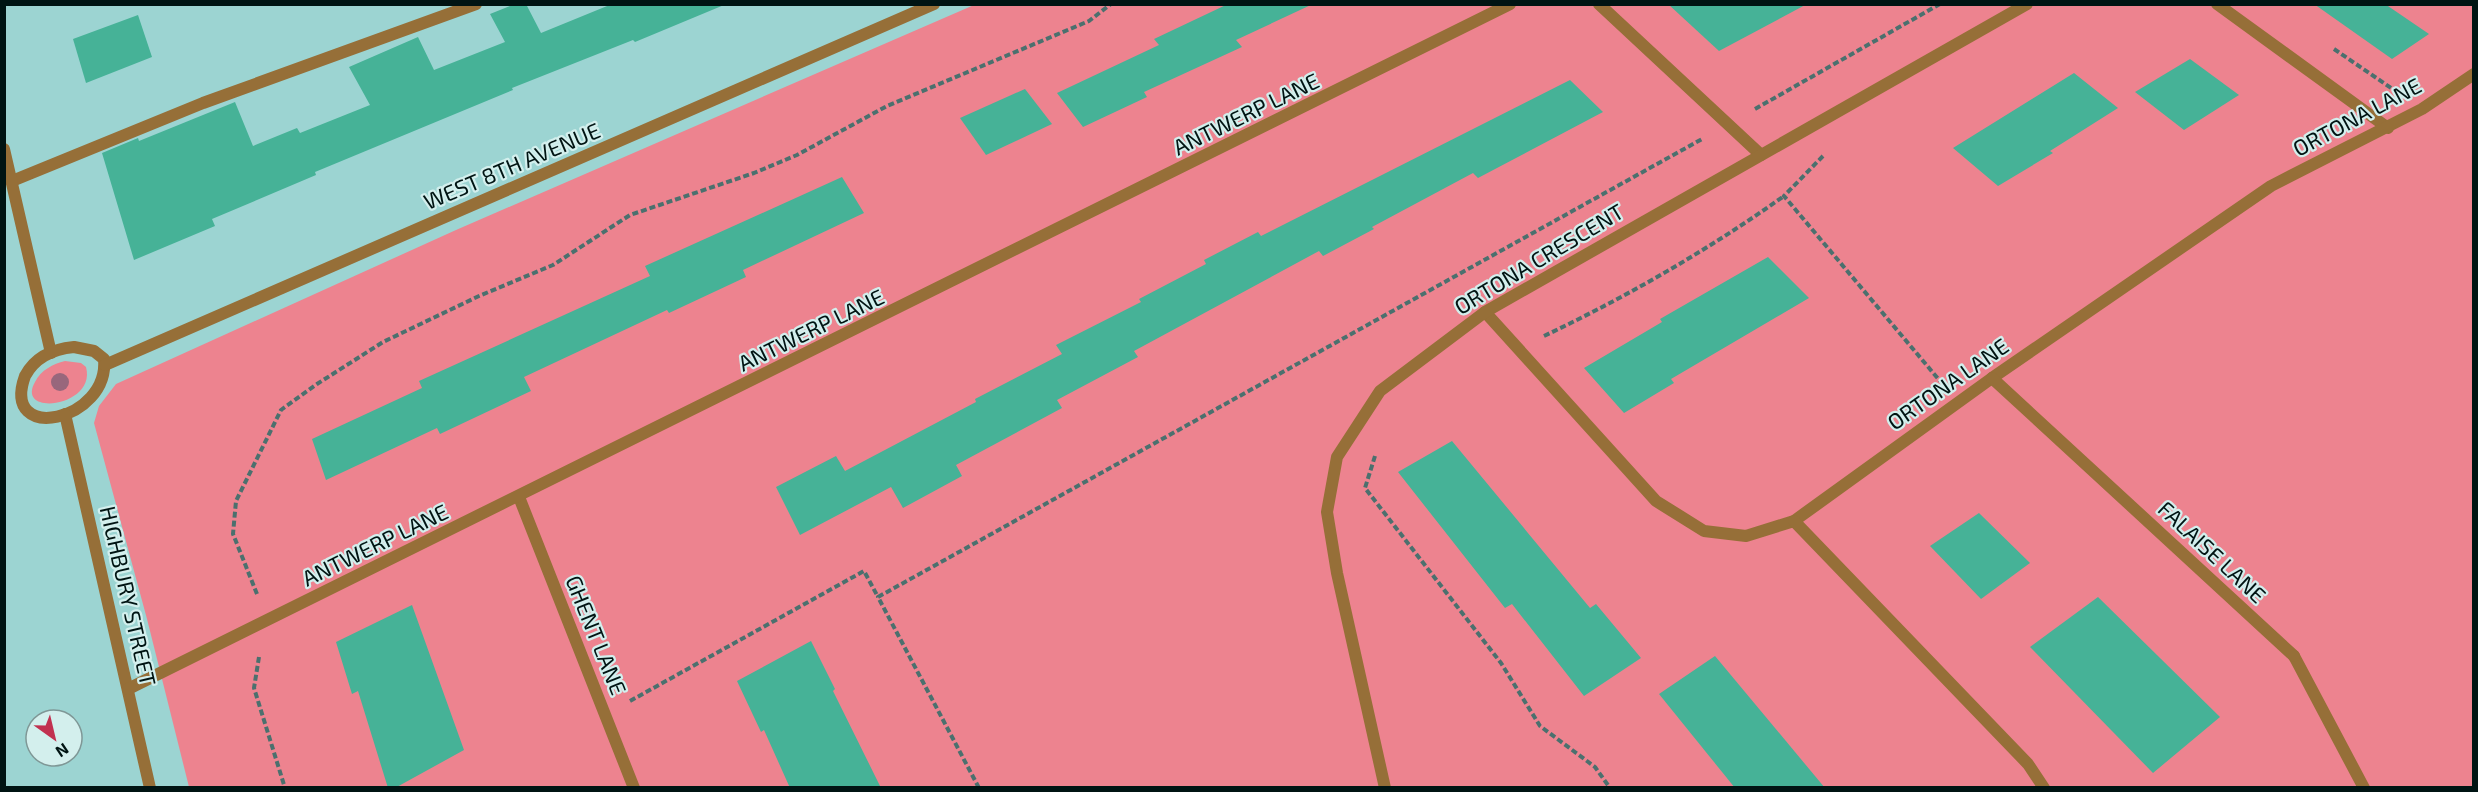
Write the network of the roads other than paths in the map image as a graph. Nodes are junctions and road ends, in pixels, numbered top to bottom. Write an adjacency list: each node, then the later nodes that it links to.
1 (476, 4): 11 (street)
2 (934, 4): 14 (street, WEST 8TH AVENUE)
3 (1509, 4): 17 (street, ANTWERP LANE)
4 (1599, 4): 10 (street)
5 (2027, 4): 10 (street, ORTONA CRESCENT)
6 (2217, 4): 8 (street)
7 (2474, 74): 8 (street, ORTONA LANE)
8 (2388, 128): 15 (street, ORTONA LANE)
9 (4, 149): 11 (street)
10 (1761, 155): 12 (street, ORTONA CRESCENT)
11 (12, 181): 13 (street)
12 (1485, 312): 18 (street, ORTONA LANE); 22 (street, ORTONA CRESCENT)
13 (51, 353): 14 (street); 16 (street)
14 (105, 365): 16 (street)
15 (1992, 378): 18 (street, ORTONA LANE); 24 (street, FALAISE LANE)
16 (65, 414): 19 (street, HIGHBURY STREET)
17 (519, 497): 19 (street, ANTWERP LANE); 21 (street, GHENT LANE)
18 (1794, 521): 23 (street)
19 (128, 689): 20 (street, HIGHBURY STREET)
20 (150, 788)
21 (634, 788)
22 (1385, 788)
23 (2044, 788)
24 (2364, 788)

